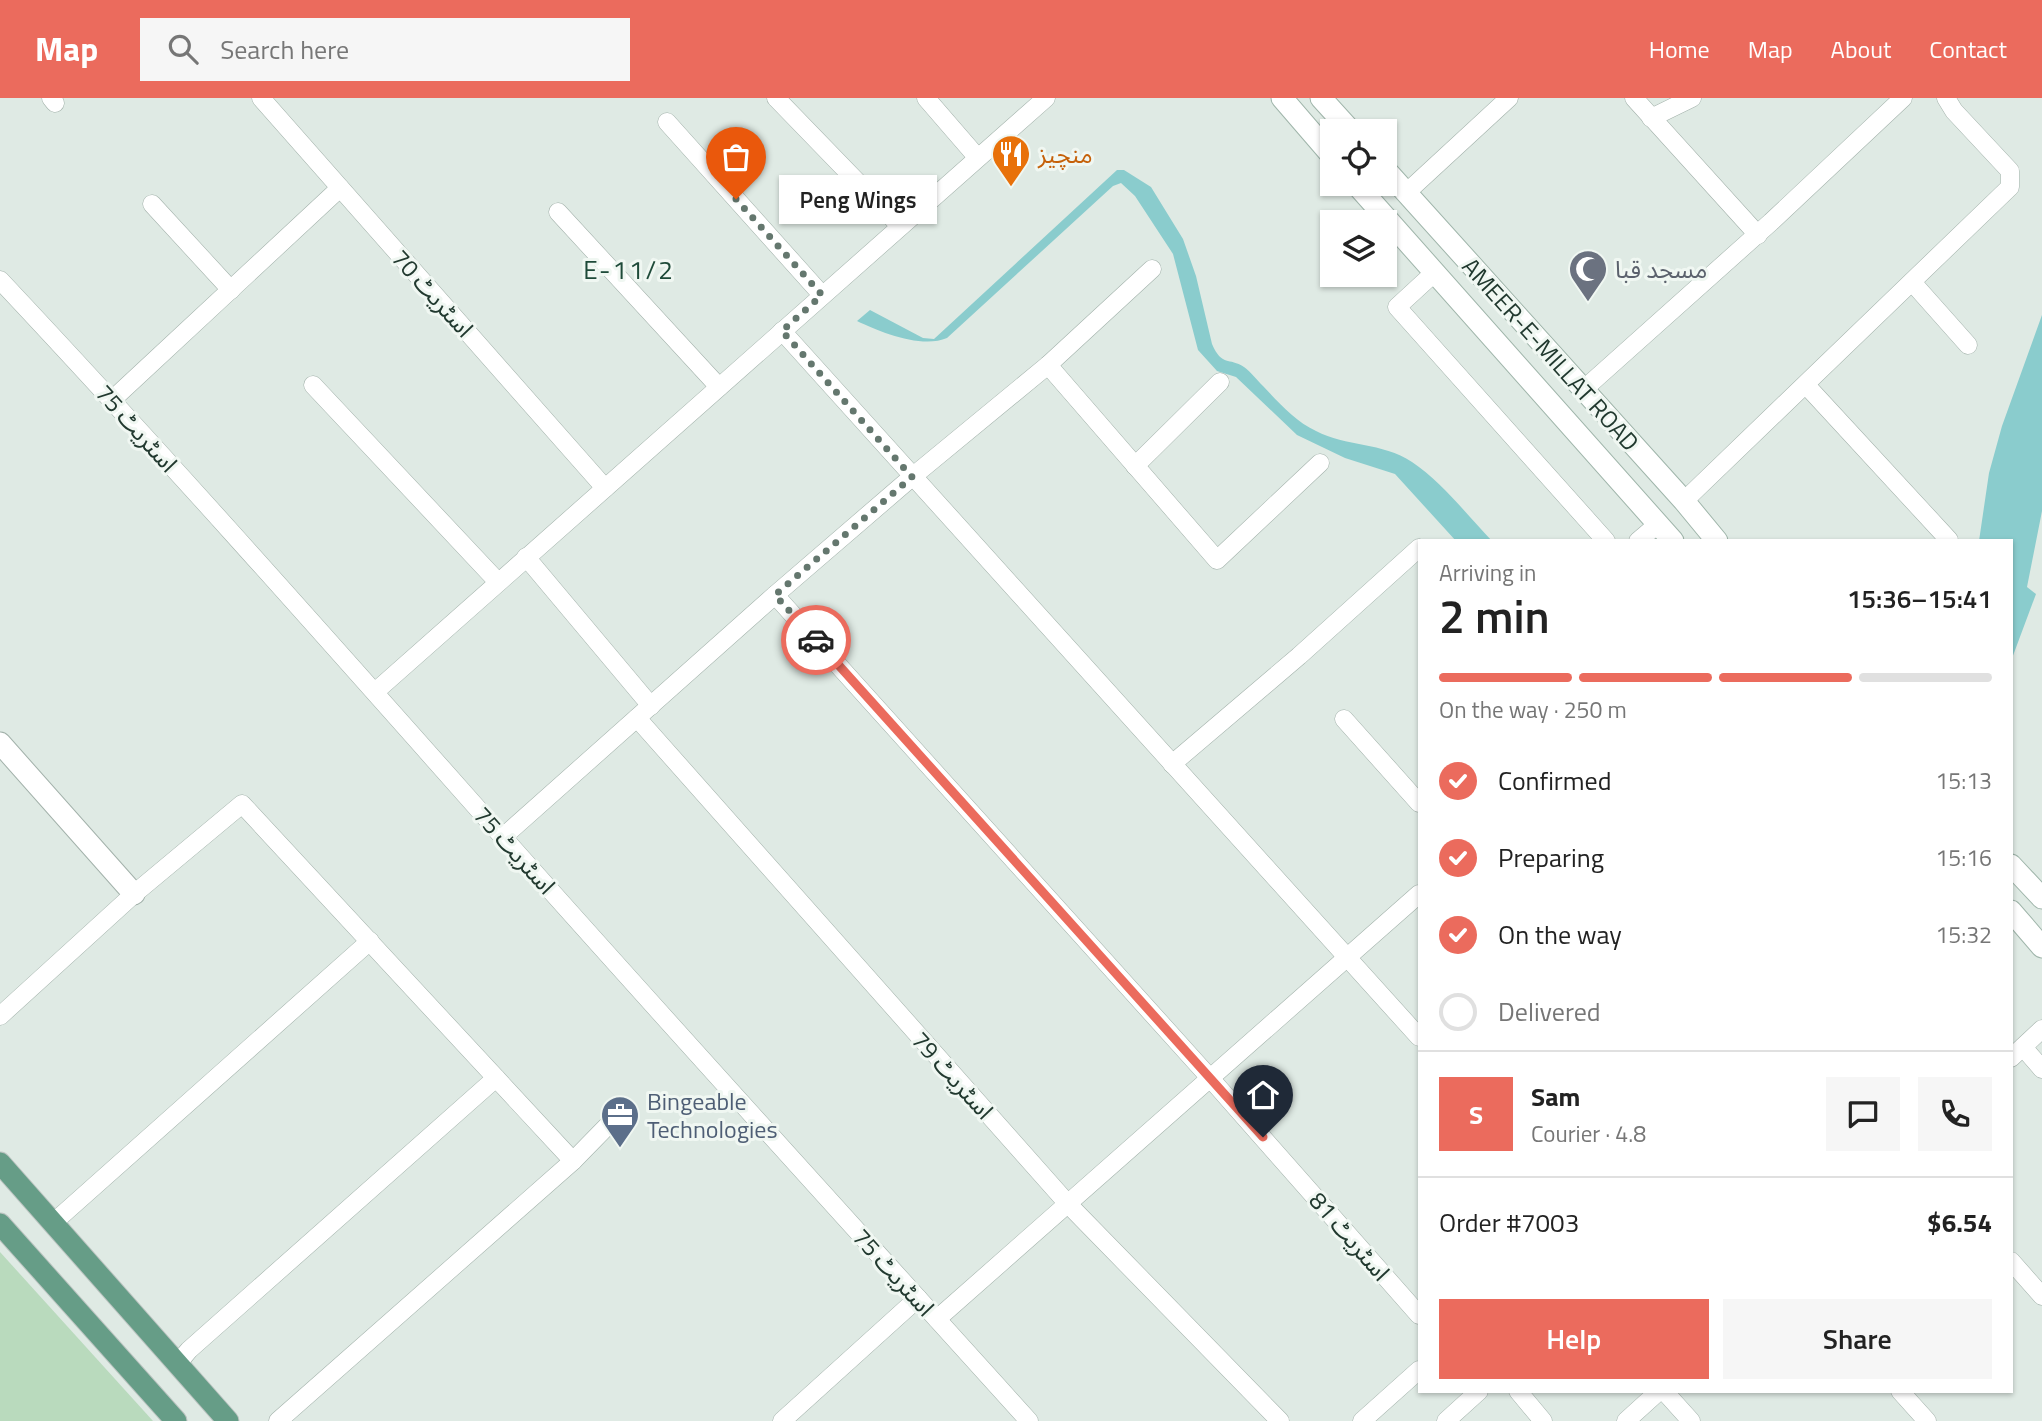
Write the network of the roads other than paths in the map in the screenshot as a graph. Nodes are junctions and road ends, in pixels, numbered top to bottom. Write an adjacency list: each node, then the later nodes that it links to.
1 (261, 98): 18 (street, اسٹریٹ 70)
2 (776, 98): 23 (street)
3 (926, 98): 16 (street)
4 (1046, 98): 16 (street)
5 (1282, 98): 15 (main road)
6 (1321, 98): 13 (main road)
7 (1509, 98): 19 (street)
8 (1634, 98): 12 (street)
9 (1692, 98): 12 (street)
10 (1903, 98): 24 (street)
11 (1946, 98): 29 (street)
12 (1651, 118): 24 (street)
13 (1340, 119)
14 (667, 121): 31 (street)
15 (1320, 142)
16 (977, 158): 23 (street)
17 (1397, 182): 19 (main road, AMEER-E-MILLAT ROAD)
18 (340, 188): 30 (street); 44 (street, اسٹریٹ 70)
19 (1406, 192): 25 (main road, AMEER-E-MILLAT ROAD)
20 (1367, 196): 27 (main road, AMEER-E-MILLAT ROAD)
21 (152, 204): 30 (street)
22 (558, 212): 38 (street)
23 (900, 226): 31 (street)
24 (1758, 235): 39 (street)
25 (1458, 252): 27 (main road); 39 (main road, AMEER-E-MILLAT ROAD)
26 (1152, 269): 34 (street)
27 (1434, 273): 46 (main road, AMEER-E-MILLAT ROAD); 47 (street)
28 (0, 280): 40 (street, اسٹریٹ 75)
29 (1912, 282): 33 (street); 37 (street)
30 (231, 290): 40 (street)
31 (822, 295): 32 (street)
32 (782, 331): 38 (street); 43 (street)
33 (1968, 345)
34 (1048, 365): 42 (street); 43 (street)
35 (1220, 382): 42 (street)
36 (313, 385): 54 (street)
37 (1806, 385): 45 (street); 51 (street)
38 (719, 387): 44 (street)
39 (1583, 390): 45 (main road, AMEER-E-MILLAT ROAD)
40 (112, 400): 56 (street, اسٹریٹ 75)
41 (1320, 463): 42 (street)
42 (1135, 466)
43 (912, 477): 55 (street); 61 (street)
44 (605, 488): 53 (street)
45 (1684, 501): 50 (main road, AMEER-E-MILLAT ROAD)
46 (1658, 524): 48 (street); 49 (main road, AMEER-E-MILLAT ROAD)
47 (1604, 539)
48 (1640, 539)
49 (1671, 539)
50 (1715, 539)
51 (1948, 539)
52 (1418, 549): 61 (street)
53 (526, 557): 54 (street); 57 (street)
54 (498, 582): 56 (street)
55 (775, 595): 57 (street); 78 (street, اسٹریٹ 81)
56 (376, 691): 63 (street, اسٹریٹ 75)
57 (651, 706): 58 (street)
58 (637, 718): 63 (street); 82 (street, اسٹریٹ 79)
59 (1345, 719): 62 (street)
60 (3, 754): 65 (main road)
61 (1172, 764): 71 (street)
62 (1418, 802)
63 (503, 837): 87 (street, اسٹریٹ 75)
64 (2013, 866): 67 (main road)
65 (134, 894): 69 (street); 72 (street)
66 (1418, 895): 71 (street)
67 (2042, 898)
68 (2013, 913): 70 (main road)
69 (370, 941): 77 (street); 83 (street)
70 (2042, 947)
71 (1347, 957): 74 (street); 78 (street)
72 (0, 1016)
73 (2042, 1029): 75 (street)
74 (1418, 1036)
75 (2017, 1053): 76 (street)
76 (2042, 1069)
77 (496, 1078): 80 (street); 90 (street)
78 (1210, 1078): 82 (street); 88 (street, اسٹریٹ 81)
79 (616, 1117): 80 (street)
80 (573, 1161): 100 (street)
81 (0, 1163): 83 (main road)
82 (1068, 1204): 89 (street); 103 (street, اسٹریٹ 79)
83 (53, 1223): 90 (main road)
84 (0, 1224): 98 (main road)
85 (2013, 1263): 86 (street)
86 (2042, 1296)
87 (918, 1298): 89 (street, اسٹریٹ 75); 101 (street)
88 (1418, 1313)
89 (937, 1319): 102 (street, اسٹریٹ 75)
90 (178, 1363): 99 (main road)
91 (1418, 1371): 104 (street)
92 (1477, 1393): 97 (street)
93 (1520, 1393): 105 (street)
94 (1659, 1393): 106 (street)
95 (1663, 1393): 107 (street)
96 (1902, 1393): 108 (street)
97 (1450, 1420)
98 (176, 1421)
99 (228, 1421)
100 (278, 1421)
101 (782, 1421)
102 (1029, 1421)
103 (1280, 1421)
104 (1362, 1421)
105 (1543, 1421)
106 (1626, 1421)
107 (1691, 1421)
108 (1927, 1421)

